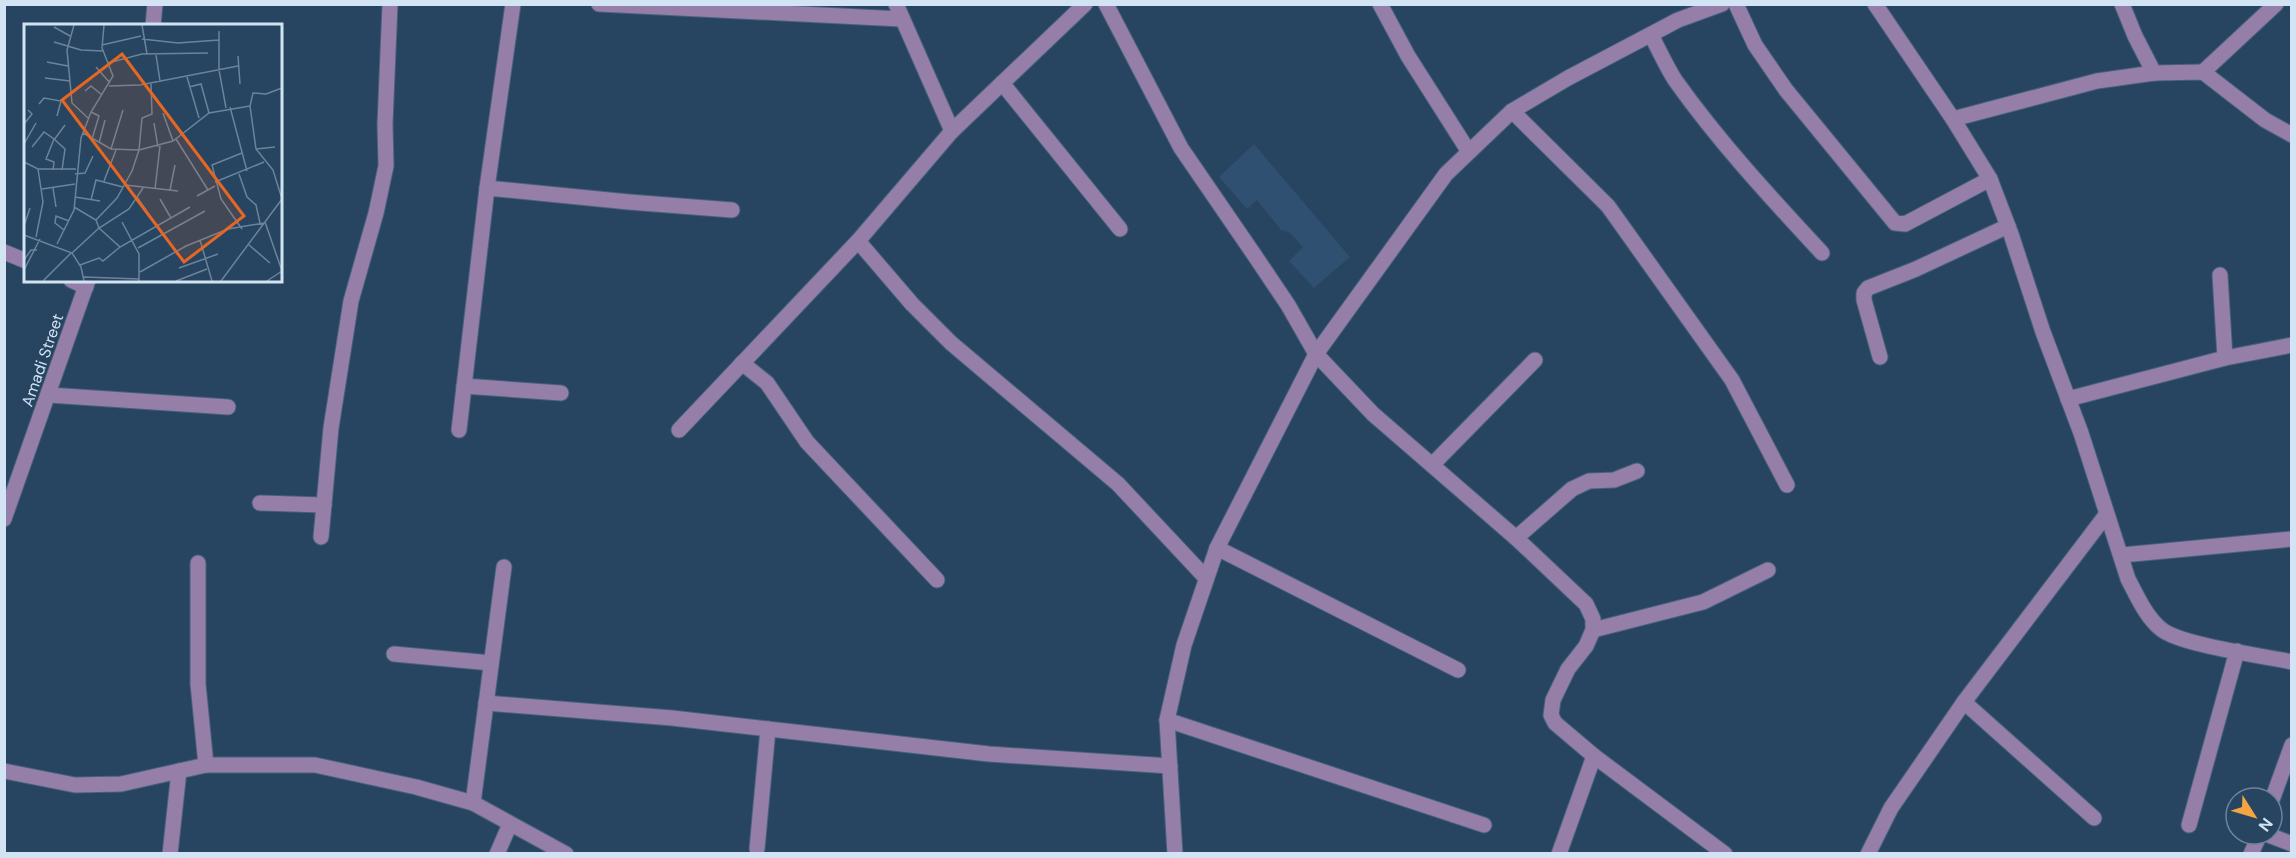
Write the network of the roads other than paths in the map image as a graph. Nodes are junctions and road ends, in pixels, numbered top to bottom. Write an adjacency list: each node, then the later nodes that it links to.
1 (155, 4): 14 (street)
2 (390, 4): 52 (street)
3 (513, 4): 25 (street)
4 (599, 4): 13 (street)
5 (1085, 4): 18 (street)
6 (1106, 4): 36 (street)
7 (1380, 4): 23 (street)
8 (1722, 4): 15 (street)
9 (1736, 4): 24 (street)
10 (1875, 4): 20 (street)
11 (2122, 4): 17 (street)
12 (2276, 4): 16 (street)
13 (898, 12): 21 (street)
14 (153, 24)
15 (1651, 35): 19 (street); 31 (street)
16 (2203, 72): 17 (street); 22 (street)
17 (2154, 73): 20 (street)
18 (1002, 83): 21 (street); 28 (street)
19 (1512, 111): 23 (street); 50 (street)
20 (1953, 119): 24 (street)
21 (951, 131): 29 (street)
22 (2292, 135)
23 (1469, 152): 36 (street)
24 (1990, 179): 27 (street)
25 (487, 188): 26 (street); 41 (street)
26 (732, 210)
27 (2008, 226): 37 (street); 44 (street)
28 (1120, 229)
29 (858, 241): 40 (street); 63 (street)
30 (4, 252): 32 (street)
31 (1822, 253)
32 (24, 260)
33 (2220, 275): 38 (street)
34 (87, 284): 43 (street, Amadi Street)
35 (2292, 345): 38 (street)
36 (1316, 354): 48 (street); 58 (street)
37 (1880, 357)
38 (2224, 358): 44 (street)
39 (1535, 360): 48 (street)
40 (742, 363): 47 (street); 64 (street)
41 (464, 386): 42 (street); 46 (street)
42 (561, 393)
43 (49, 395): 45 (street); 54 (street, Amadi Street)
44 (2068, 399): 53 (street)
45 (228, 407)
46 (459, 429)
47 (679, 430)
48 (1432, 465): 56 (street)
49 (1637, 471): 56 (street)
50 (1787, 485)
51 (260, 503): 52 (street)
52 (324, 505): 55 (street)
53 (2106, 515): 59 (street); 71 (street)
54 (4, 519)
55 (321, 537)
56 (1516, 538): 65 (street)
57 (2292, 539): 59 (street)
58 (1217, 548): 63 (street); 70 (street)
59 (2122, 555): 66 (street)
60 (198, 563): 77 (street)
61 (504, 567): 69 (street)
62 (1768, 570): 65 (street)
63 (1206, 578): 73 (street)
64 (936, 580)
65 (1593, 630): 76 (street)
66 (2237, 651): 68 (street); 86 (street)
67 (394, 654): 69 (street)
68 (2292, 662)
69 (491, 663): 72 (street)
70 (1458, 670)
71 (1964, 702): 83 (street); 94 (street)
72 (486, 703): 74 (street); 82 (street)
73 (1167, 720): 78 (street); 85 (street)
74 (768, 729): 78 (street); 87 (street)
75 (2292, 746): 81 (street)
76 (1594, 756): 92 (street); 93 (street)
77 (206, 765): 80 (street); 82 (street)
78 (1170, 766): 91 (street)
79 (4, 771): 80 (street)
80 (179, 771): 88 (street)
81 (2277, 786)
82 (473, 803): 84 (street)
83 (2094, 818)
84 (510, 824): 89 (street); 90 (street)
85 (1484, 825)
86 (2189, 825)
87 (757, 849)
88 (170, 854)
89 (497, 854)
90 (566, 854)
91 (1175, 854)
92 (1559, 854)
93 (1725, 854)
94 (1868, 854)

